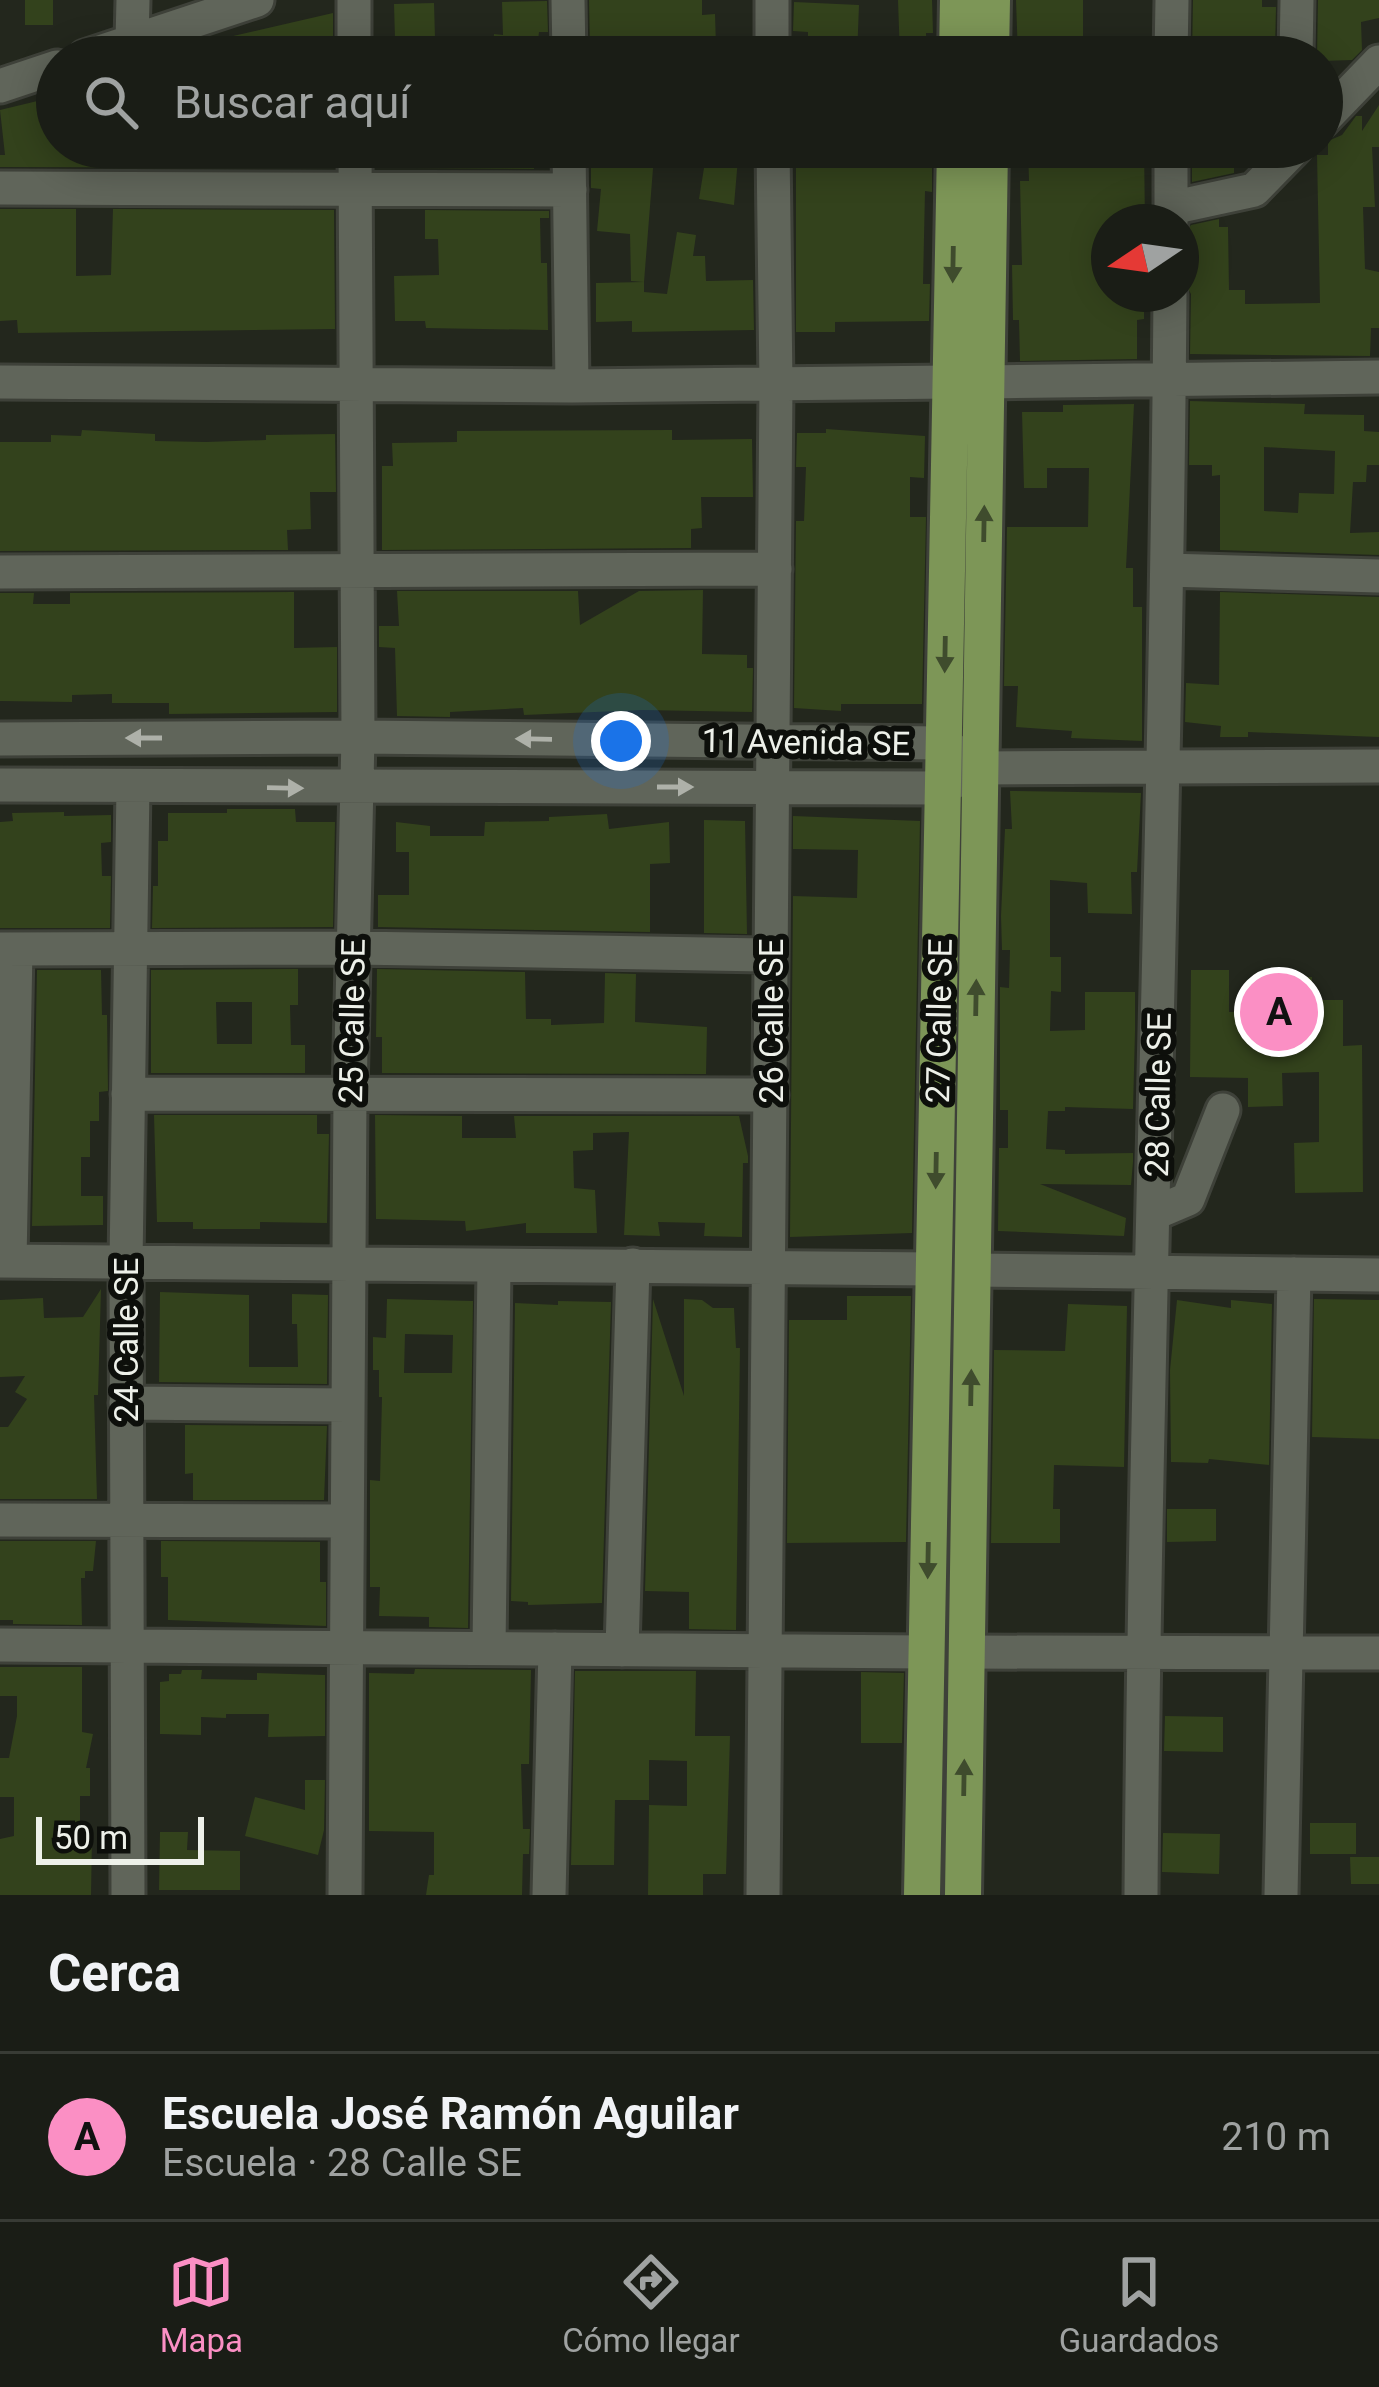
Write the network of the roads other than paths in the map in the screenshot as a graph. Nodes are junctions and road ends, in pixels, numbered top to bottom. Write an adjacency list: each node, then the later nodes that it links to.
1 (133, 0): 10 (street)
2 (257, 0): 11 (street)
3 (354, 0): 12 (street)
4 (568, 0): 13 (street)
5 (772, 0): 14 (street)
6 (958, 0): 15 (main road)
7 (992, 0): 16 (main road)
8 (1172, 0): 17 (street)
9 (1297, 0): 18 (street)
10 (132, 36)
11 (147, 36)
12 (354, 36)
13 (568, 36)
14 (772, 36)
15 (957, 36)
16 (991, 36)
17 (1171, 36)
18 (1296, 36)
19 (1379, 62): 22 (street)
20 (36, 74): 21 (street)
21 (0, 86)
22 (1343, 99)
23 (355, 168): 31 (street, 25 Calle SE)
24 (569, 168): 32 (street)
25 (773, 168): 41 (street, 26 Calle SE)
26 (956, 168): 39 (main road, 27 Calle SE, one-way to 39)
27 (988, 168): 39 (main road, 27 Calle SE)
28 (1171, 168): 33 (street)
29 (1275, 168): 34 (street)
30 (0, 188): 31 (street)
31 (355, 189): 32 (street); 40 (street, 25 Calle SE)
32 (570, 190): 42 (street)
33 (1171, 204)
34 (1199, 207)
35 (1170, 312): 36 (street, 28 Calle SE)
36 (1169, 377): 37 (street); 39 (street); 44 (street, 28 Calle SE)
37 (1379, 377)
38 (0, 382): 40 (street)
39 (968, 382): 41 (street); 51 (main road, 27 Calle SE, one-way to 51); 54 (main road, 27 Calle SE, one-way to 39)
40 (355, 383): 42 (street); 46 (street, 25 Calle SE)
41 (776, 385): 42 (street); 43 (street, 26 Calle SE)
42 (572, 386)
43 (775, 569): 46 (street); 50 (street, 26 Calle SE)
44 (1167, 570): 47 (street); 53 (street, 28 Calle SE)
45 (0, 572): 46 (street)
46 (355, 573): 48 (street, 25 Calle SE)
47 (1379, 576)
48 (358, 737): 49 (street, 11 Avenida SE, one-way to 49); 50 (street, 11 Avenida SE, one-way to 48); 59 (street, 25 Calle SE)
49 (0, 739)
50 (774, 741): 51 (street, 11 Avenida SE); 57 (street, 26 Calle SE)
51 (944, 743): 54 (street, 11 Avenida SE); 58 (main road, 27 Calle SE)
52 (1379, 766): 53 (street)
53 (1165, 767): 54 (street); 68 (street, 28 Calle SE)
54 (980, 768): 58 (street, 11 Avenida SE); 76 (main road, 27 Calle SE, one-way to 54)
55 (0, 785): 56 (street, 11 Avenida SE)
56 (134, 786): 59 (street, 11 Avenida SE, one-way to 59); 60 (street, 24 Calle SE)
57 (773, 787): 58 (street, 11 Avenida SE); 59 (street, 11 Avenida SE, one-way to 57); 63 (street, 26 Calle SE)
58 (944, 788): 75 (main road, 27 Calle SE, one-way to 75)
59 (357, 789): 61 (street, 25 Calle SE)
60 (132, 947): 61 (street); 62 (street); 64 (street, 24 Calle SE)
61 (354, 948): 63 (street); 65 (street, 25 Calle SE)
62 (8, 949): 69 (street)
63 (771, 955): 66 (street, 26 Calle SE)
64 (128, 1094): 65 (street); 70 (street, 24 Calle SE)
65 (350, 1095): 66 (street); 71 (street, 25 Calle SE)
66 (771, 1095): 74 (street, 26 Calle SE)
67 (1223, 1110): 68 (street)
68 (1155, 1213): 77 (street, 28 Calle SE)
69 (5, 1262): 70 (street)
70 (126, 1264): 71 (street); 80 (street, 24 Calle SE)
71 (350, 1265): 73 (street); 81 (street, 25 Calle SE)
72 (633, 1265): 73 (street); 74 (street); 90 (street)
73 (494, 1267): 88 (street)
74 (771, 1267): 75 (street); 91 (street, 26 Calle SE)
75 (934, 1268): 92 (main road, 27 Calle SE, one-way to 92)
76 (972, 1270): 77 (street); 93 (main road, 27 Calle SE, one-way to 76)
77 (1152, 1272): 78 (street); 94 (street, 28 Calle SE)
78 (1294, 1274): 79 (street); 95 (street)
79 (1379, 1275)
80 (126, 1403): 81 (street); 83 (street, 24 Calle SE)
81 (347, 1405): 84 (street, 25 Calle SE)
82 (0, 1520): 83 (street)
83 (127, 1520): 84 (street); 86 (street, 24 Calle SE)
84 (346, 1521): 87 (street, 25 Calle SE)
85 (0, 1645): 86 (street)
86 (127, 1646): 87 (street); 97 (street, 24 Calle SE)
87 (345, 1647): 88 (street); 98 (street, 25 Calle SE)
88 (489, 1648): 89 (street)
89 (554, 1649): 90 (street); 99 (street)
90 (622, 1649): 91 (street)
91 (766, 1651): 92 (street); 100 (street, 26 Calle SE)
92 (926, 1652): 101 (main road, 27 Calle SE)
93 (966, 1652): 94 (street); 102 (main road, 27 Calle SE, one-way to 93)
94 (1143, 1652): 95 (street); 103 (street, 28 Calle SE)
95 (1289, 1652): 96 (street); 104 (street)
96 (1379, 1653)
97 (128, 1895)
98 (345, 1895)
99 (549, 1895)
100 (763, 1895)
101 (922, 1895)
102 (963, 1895)
103 (1141, 1895)
104 (1281, 1895)

